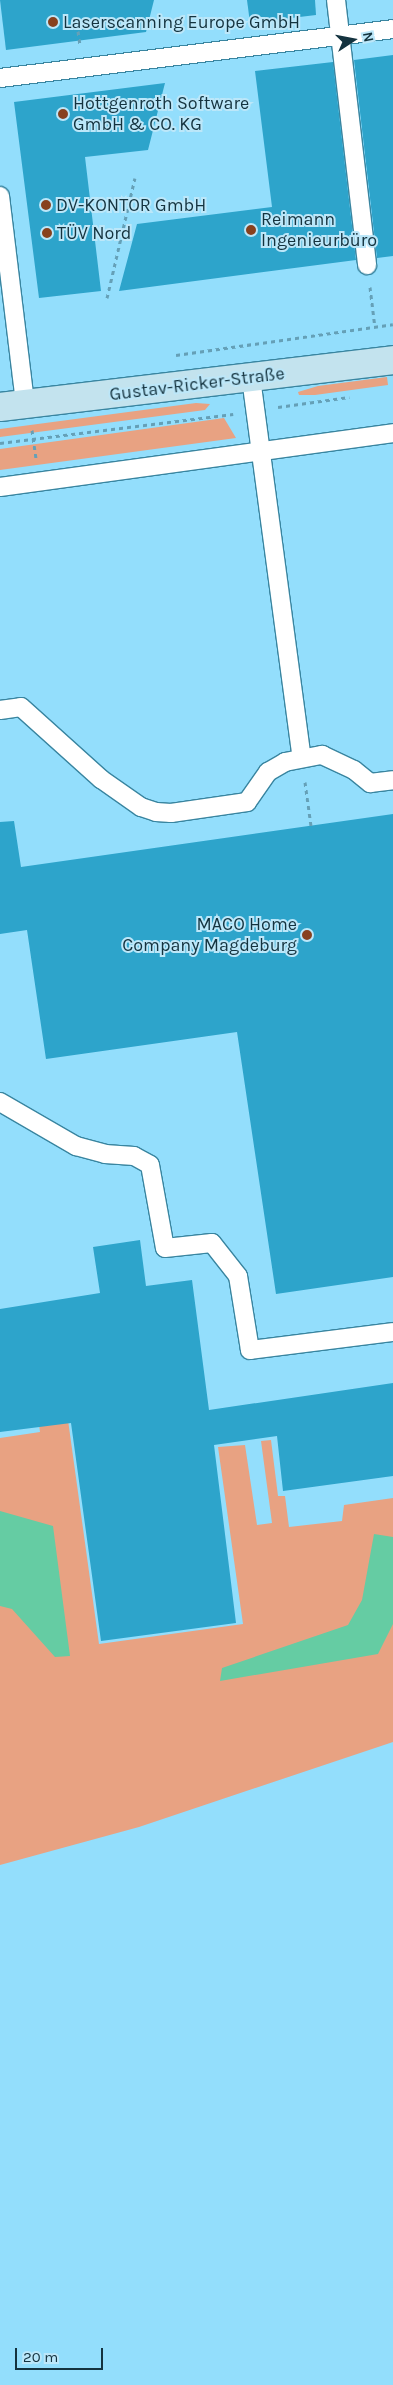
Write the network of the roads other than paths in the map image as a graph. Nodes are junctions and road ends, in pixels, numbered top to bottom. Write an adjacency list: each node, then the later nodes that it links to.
1 (336, 0): 3 (lane)
2 (393, 29): 3 (lane)
3 (340, 36): 4 (lane); 6 (lane)
4 (0, 78)
5 (0, 196): 9 (lane)
6 (366, 265)
7 (393, 360): 8 (street, Gustav-Ricker-Straße)
8 (252, 378): 9 (street, Gustav-Ricker-Straße); 11 (lane)
9 (12, 405)
10 (393, 433): 11 (lane)
11 (261, 452): 12 (lane); 14 (lane)
12 (0, 487)
13 (0, 710): 14 (lane)
14 (302, 758): 15 (lane)
15 (393, 780)
16 (0, 1102): 17 (lane)
17 (393, 1332)

